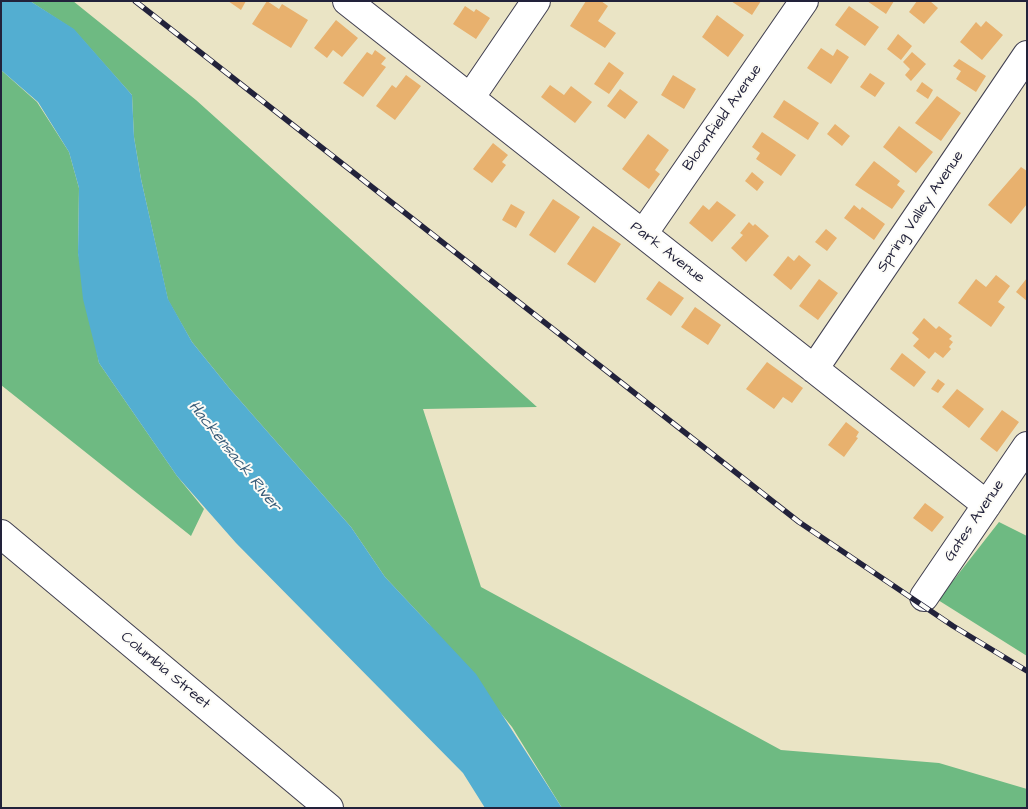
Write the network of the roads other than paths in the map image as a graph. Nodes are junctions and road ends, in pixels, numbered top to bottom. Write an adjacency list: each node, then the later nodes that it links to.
1 (347, 1): 5 (street, Park Avenue)
2 (536, 1): 5 (street)
3 (804, 1): 6 (street, Bloomfield Avenue)
4 (1027, 55): 7 (street, Spring Valley Avenue)
5 (470, 98): 6 (street, Park Avenue)
6 (643, 234): 7 (street, Park Avenue)
7 (814, 369): 9 (street, Park Avenue)
8 (1027, 446): 9 (street, Gates Avenue)
9 (987, 505): 11 (street, Gates Avenue)
10 (1, 534): 12 (street, Columbia Street)
11 (924, 597)
12 (329, 808)

